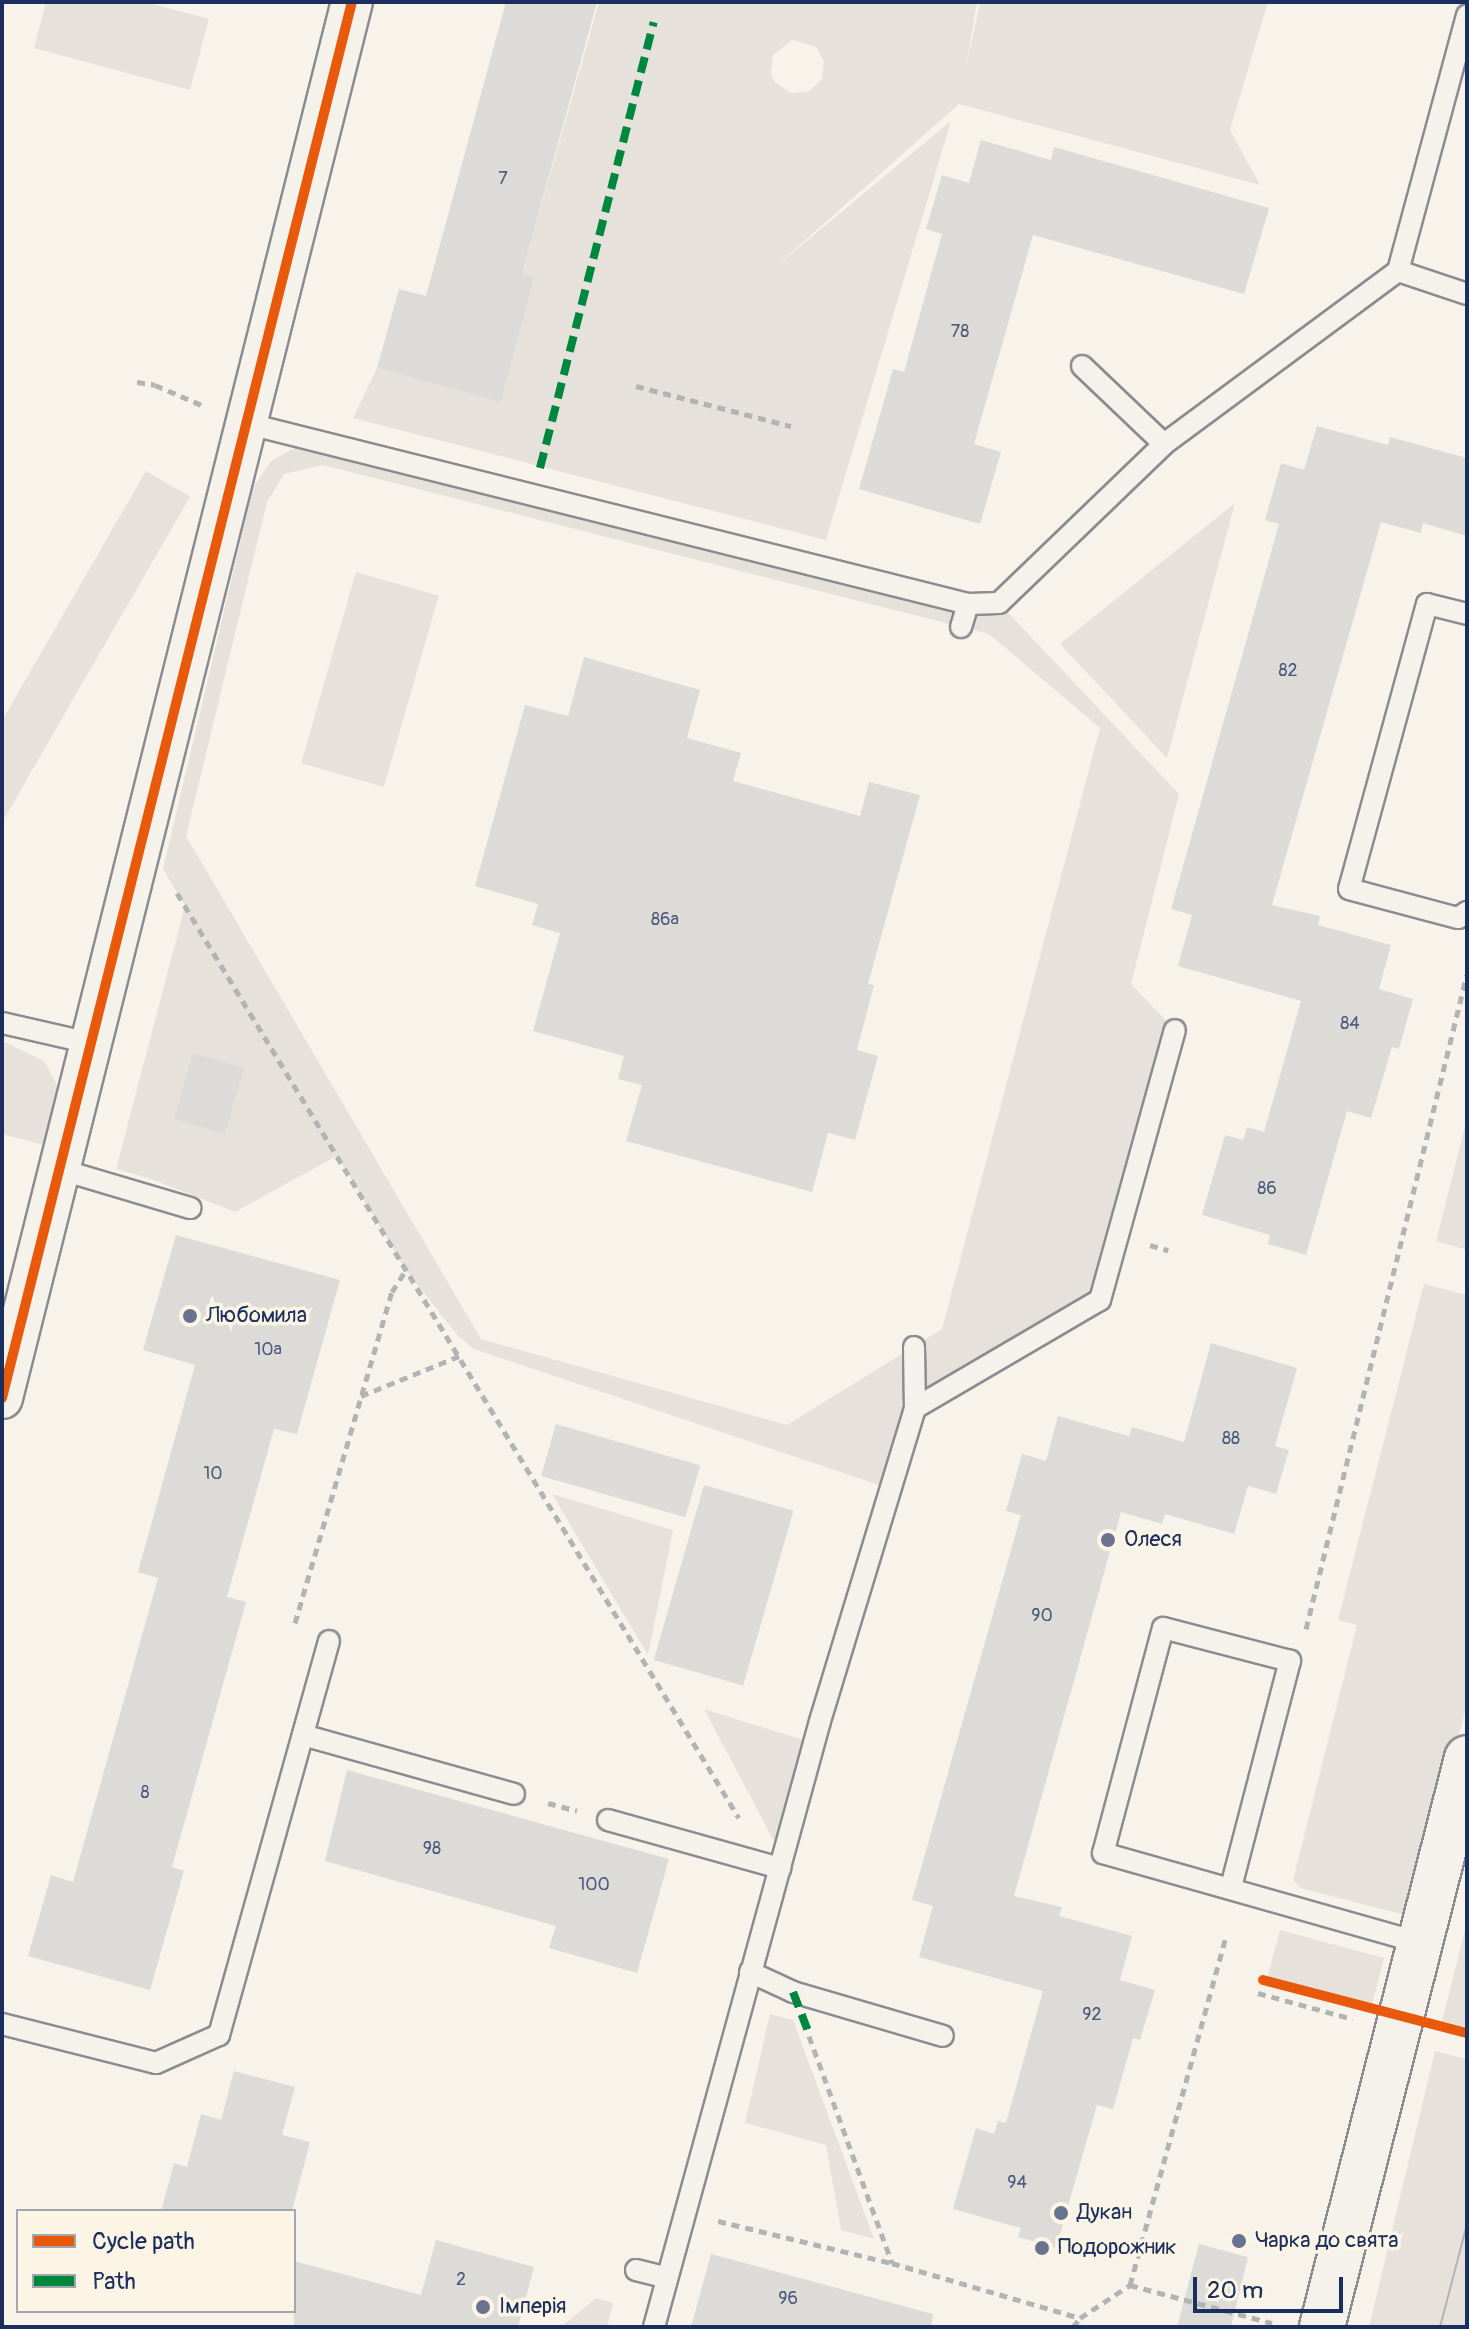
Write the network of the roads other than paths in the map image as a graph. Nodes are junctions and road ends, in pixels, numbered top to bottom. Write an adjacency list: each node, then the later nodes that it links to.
1 (352, 2): 6 (street)
2 (1467, 15): 3 (lane)
3 (1398, 271): 4 (lane); 7 (lane)
4 (1467, 294)
5 (1082, 366): 7 (lane)
6 (245, 423): 8 (lane); 14 (street)
7 (1164, 444): 8 (lane)
8 (968, 604): 10 (lane)
9 (1467, 614): 11 (lane)
10 (961, 627)
11 (1467, 912)
12 (2, 1023): 14 (lane)
13 (1175, 1030): 19 (lane)
14 (89, 1043): 15 (street)
15 (62, 1170): 16 (lane); 18 (street)
16 (190, 1208)
17 (914, 1347): 19 (lane)
18 (2, 1398)
19 (915, 1408): 25 (lane)
20 (329, 1641): 21 (lane)
21 (303, 1735): 23 (lane); 29 (lane)
22 (1467, 1758): 27 (main road)
23 (514, 1794)
24 (608, 1820): 25 (lane)
25 (780, 1868): 28 (lane)
26 (1231, 1887): 26 (lane); 27 (lane)
27 (1418, 1942): 34 (main road)
28 (750, 1972): 30 (lane); 32 (lane)
29 (2, 2024)
30 (943, 2036)
31 (636, 2270): 32 (lane)
32 (667, 2278): 33 (lane)
33 (654, 2327)
34 (1322, 2327)

